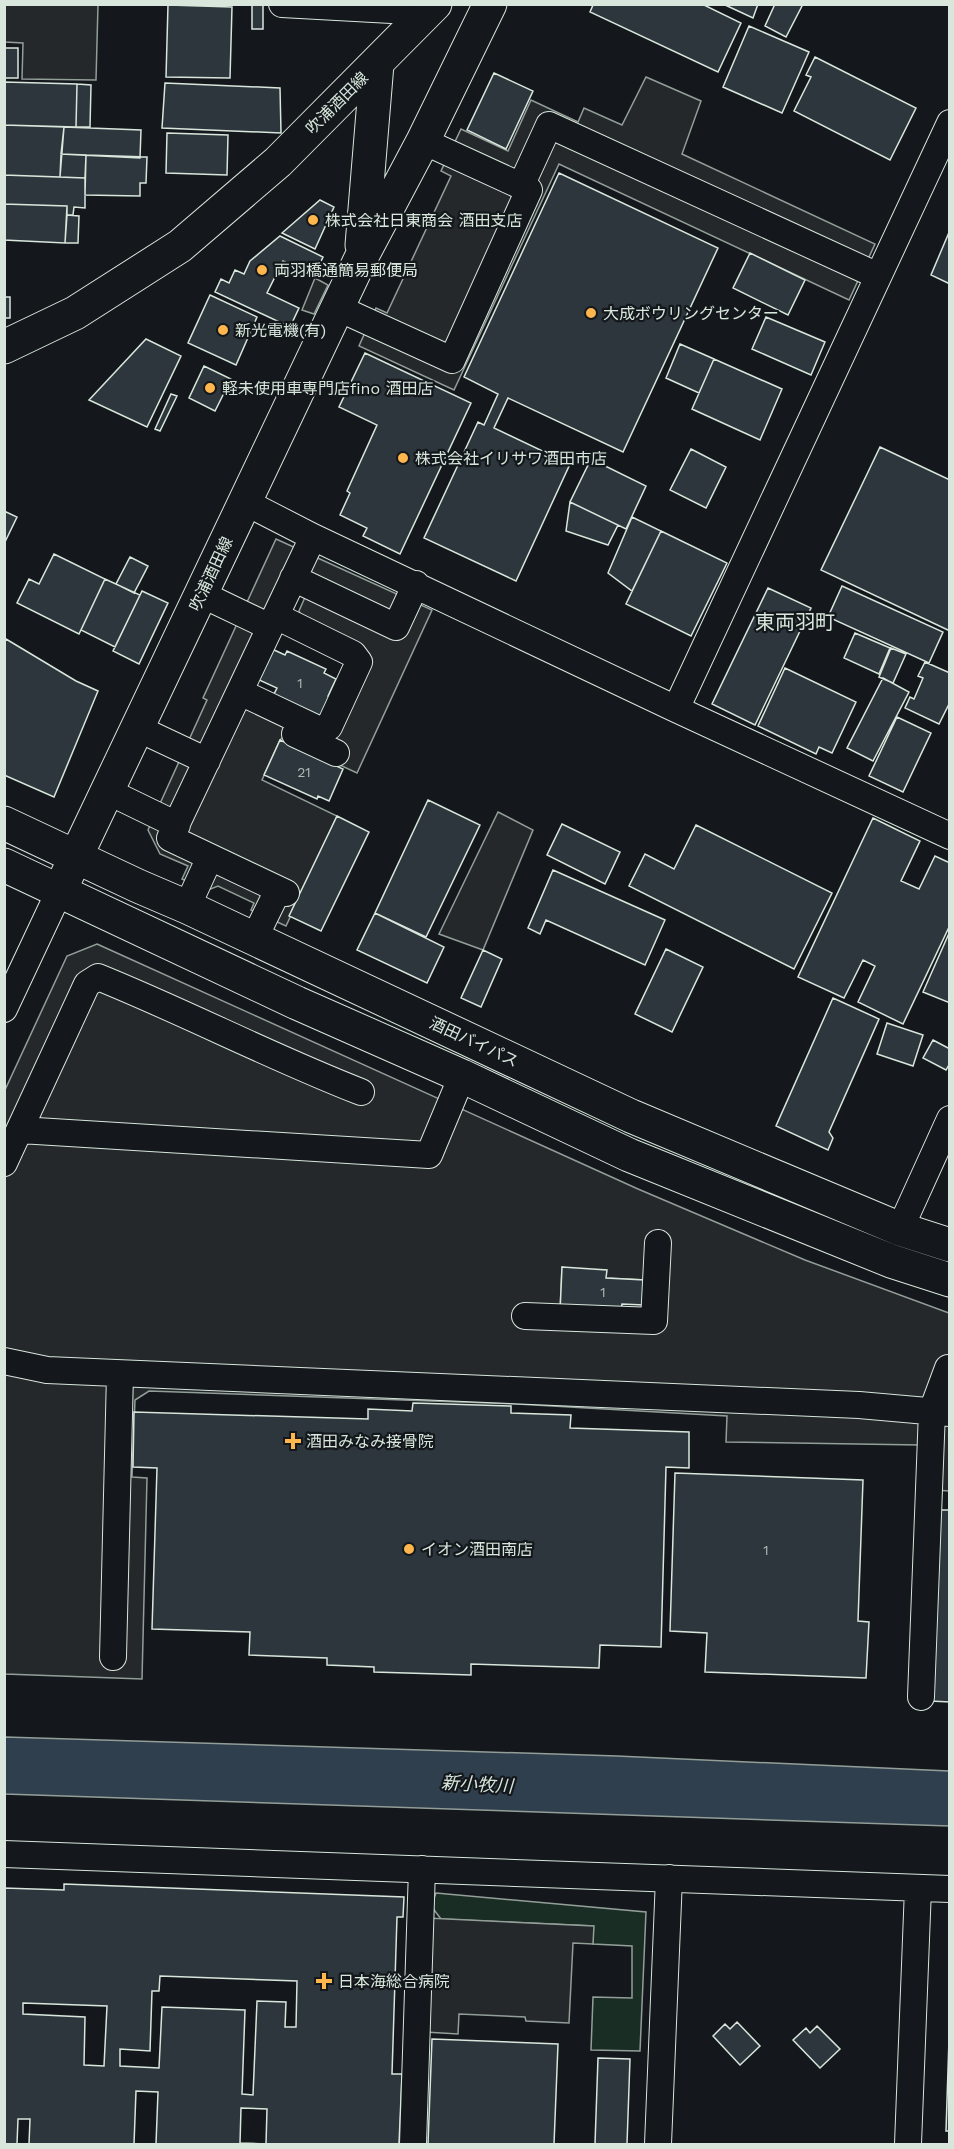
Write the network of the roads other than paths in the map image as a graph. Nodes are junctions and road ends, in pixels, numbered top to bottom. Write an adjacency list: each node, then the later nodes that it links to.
1 (282, 4): 3 (street)
2 (490, 4): 6 (main road, 吹浦酒田線)
3 (431, 8): 4 (main road, 吹浦酒田線)
4 (377, 64): 8 (main road, 吹浦酒田線); 11 (main road, 吹浦酒田線)
5 (948, 132): 9 (street)
6 (423, 141): 7 (street); 8 (main road, 吹浦酒田線)
7 (521, 186): 9 (street); 10 (street)
8 (361, 258): 10 (main road, 吹浦酒田線)
9 (878, 276): 19 (street)
10 (338, 308): 12 (main road, 吹浦酒田線)
11 (4, 347)
12 (245, 502): 13 (street); 16 (main road, 吹浦酒田線)
13 (313, 537): 14 (street); 15 (street)
14 (293, 578): 15 (street); 17 (street)
15 (416, 584): 19 (street)
16 (201, 594): 17 (street); 20 (main road, 吹浦酒田線)
17 (273, 622): 18 (street); 18 (street)
18 (237, 698): 21 (street); 22 (street)
19 (676, 709): 26 (street)
20 (137, 728): 22 (street); 23 (main road, 吹浦酒田線)
21 (336, 753)
22 (207, 761): 25 (street)
23 (107, 791): 25 (street); 27 (main road, 吹浦酒田線)
24 (4, 823): 27 (main road, 酒田バイパス)
25 (177, 825): 28 (street)
26 (950, 836)
27 (76, 855): 30 (main road, 吹浦酒田線); 31 (main road, 酒田バイパス)
28 (210, 857): 31 (street); 32 (street)
29 (4, 865): 30 (main road)
30 (60, 890): 33 (street); 34 (main road)
31 (187, 906): 32 (main road, 酒田バイパス)
32 (254, 939): 39 (main road, 酒田バイパス)
33 (4, 1009)
34 (462, 1076): 37 (street); 42 (main road)
35 (361, 1092): 37 (street)
36 (950, 1119): 39 (street)
37 (20, 1130): 38 (street)
38 (4, 1164)
39 (900, 1229): 41 (main road, 酒田バイパス)
40 (658, 1243): 43 (street)
41 (950, 1245)
42 (950, 1280)
43 (525, 1316)
44 (4, 1361): 46 (street)
45 (948, 1368): 47 (street)
46 (120, 1374): 47 (street); 49 (street)
47 (941, 1412): 48 (street)
48 (940, 1480): 50 (street)
49 (113, 1657)
50 (921, 1697)
51 (4, 1854): 52 (street)
52 (422, 1869): 53 (street); 56 (street)
53 (669, 1878): 54 (street); 57 (street)
54 (918, 1888): 55 (street); 58 (street)
55 (950, 1889)
56 (412, 2145)
57 (658, 2145)
58 (908, 2145)

